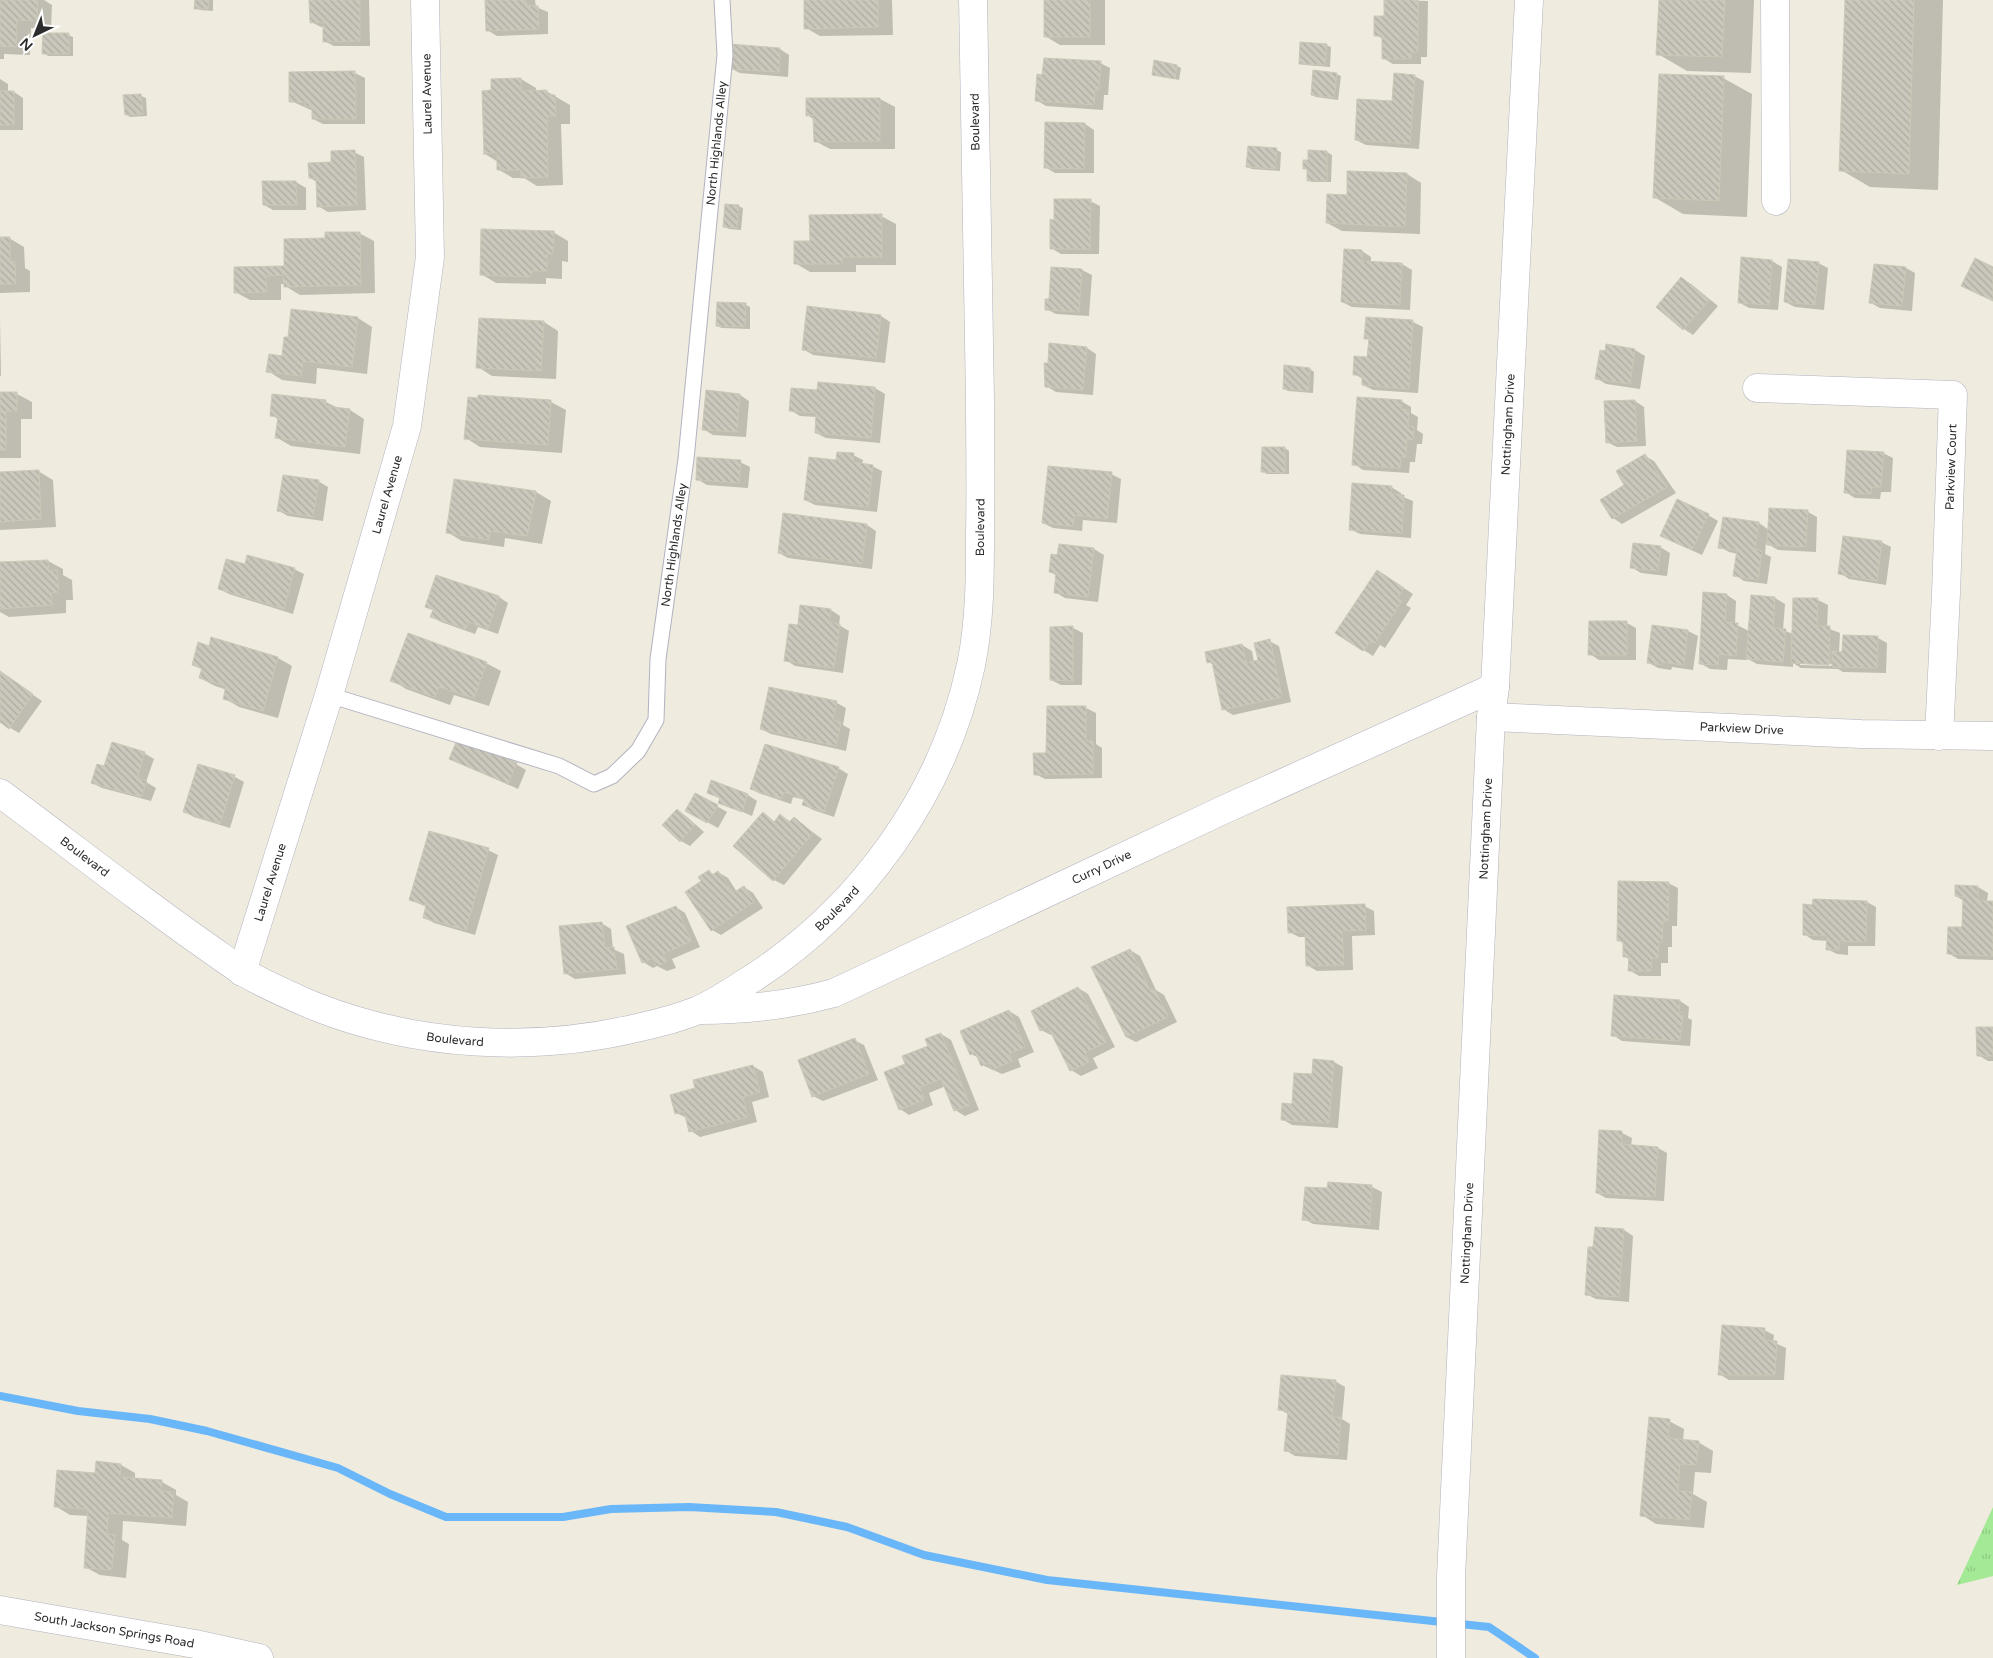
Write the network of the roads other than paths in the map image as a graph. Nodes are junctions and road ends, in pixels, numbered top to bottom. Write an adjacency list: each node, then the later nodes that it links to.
1 (425, 0): 9 (street, Laurel Avenue)
2 (722, 0): 9 (lane, North Highlands Alley)
3 (973, 0): 15 (street, Boulevard)
4 (1529, 0): 8 (street, Nottingham Drive)
5 (1775, 0): 6 (street)
6 (1776, 201)
7 (1757, 388): 11 (street, Parkview Court)
8 (1495, 687): 10 (street, Nottingham Drive); 15 (street, Curry Drive)
9 (329, 695): 14 (street, Laurel Avenue)
10 (1492, 717): 11 (street, Parkview Drive); 17 (street, Nottingham Drive)
11 (1939, 736): 12 (street, Parkview Drive)
12 (1993, 736)
13 (0, 793): 14 (street, Boulevard)
14 (242, 972): 15 (street, Boulevard)
15 (698, 1010)
16 (0, 1610): 18 (street, South Jackson Springs Road)
17 (1451, 1650)
18 (259, 1658)

